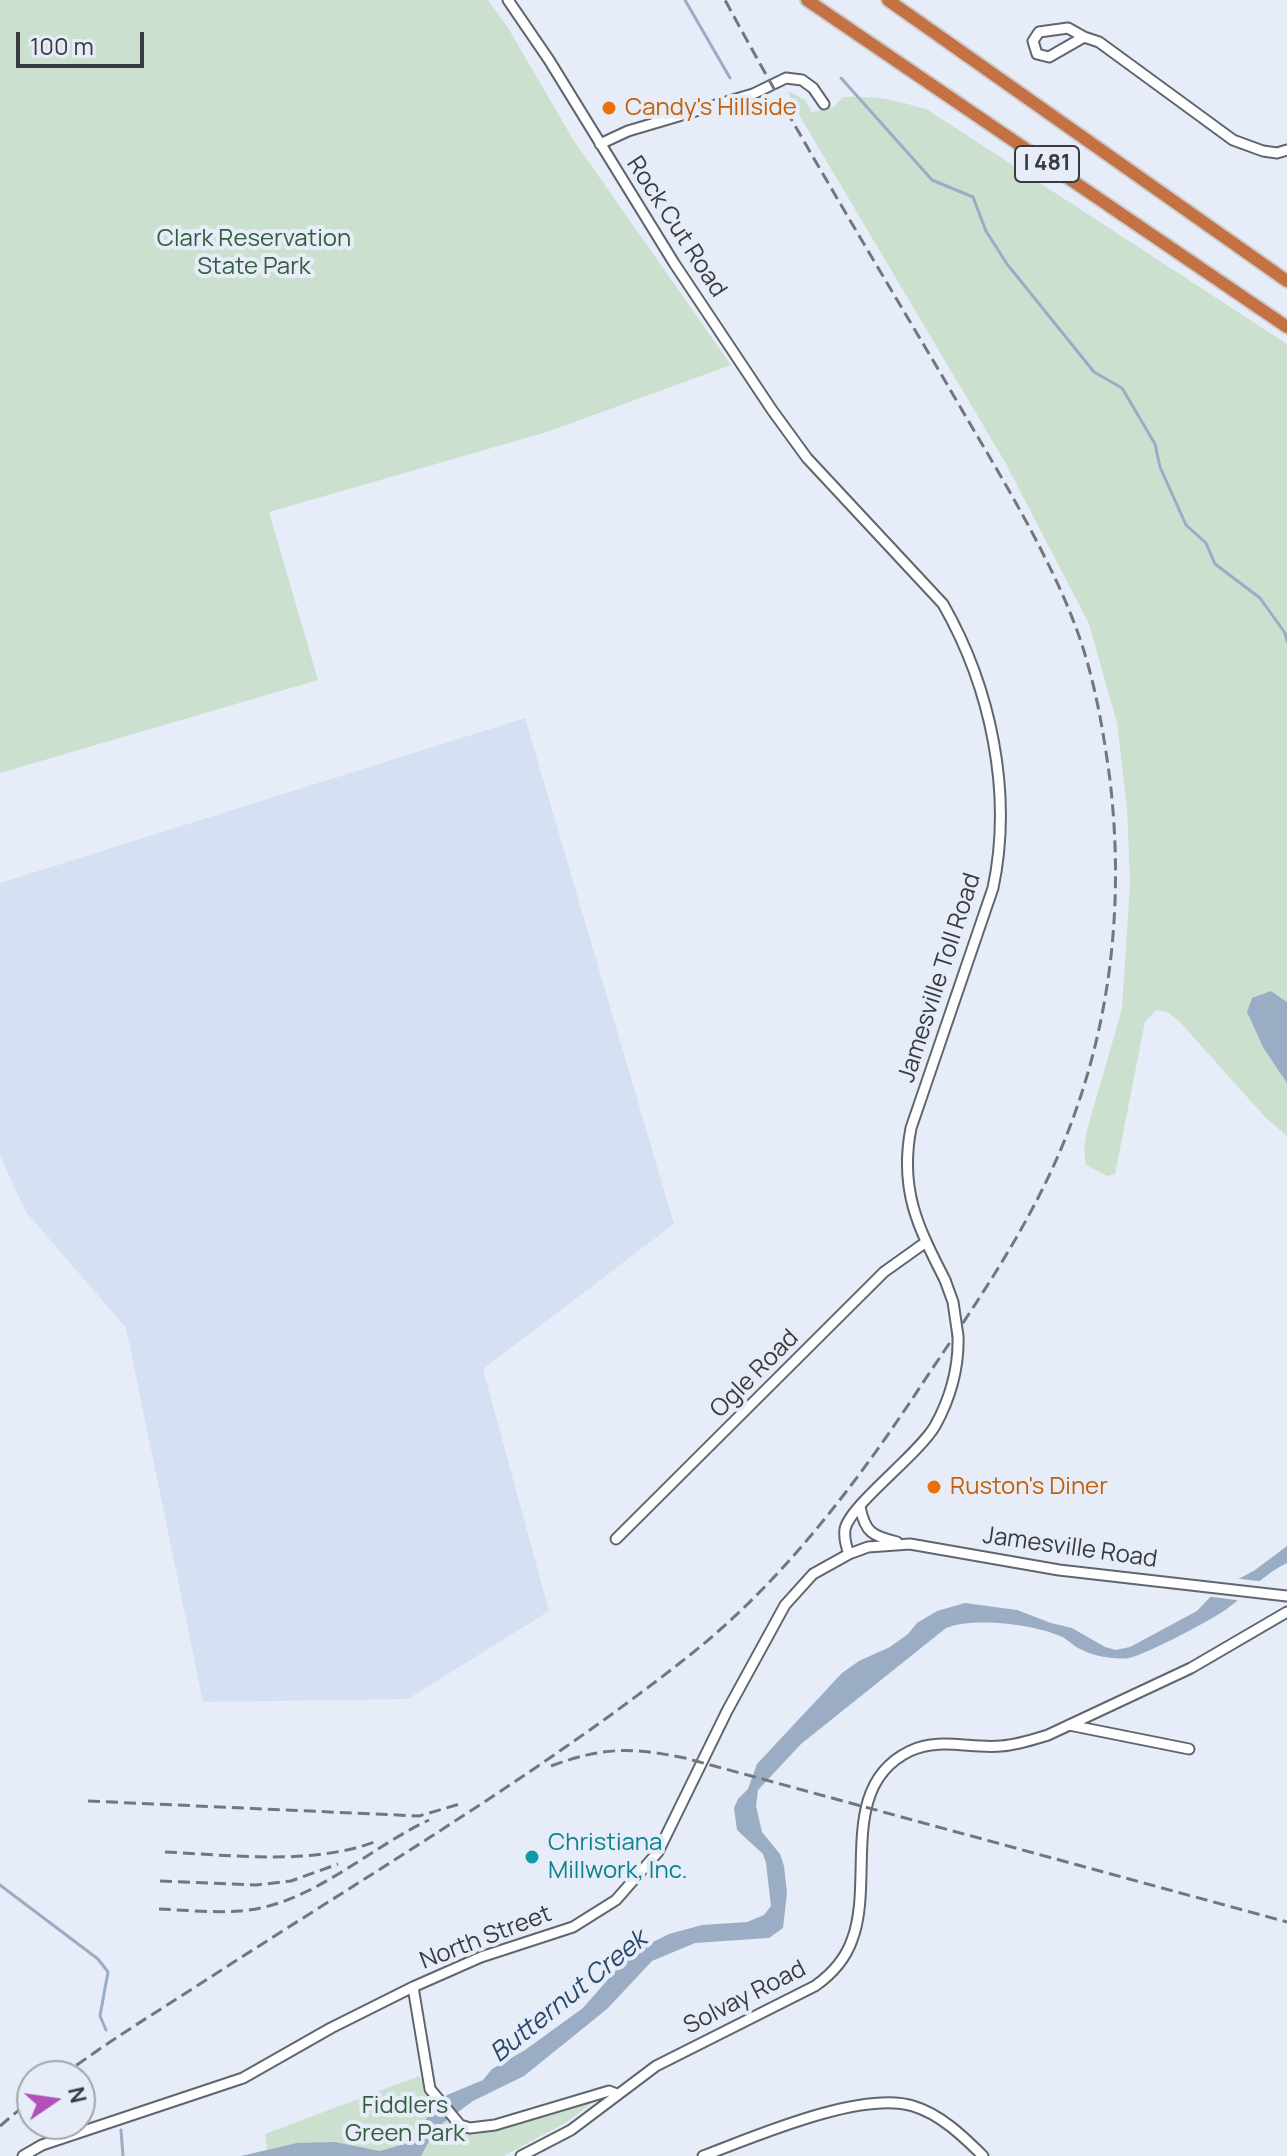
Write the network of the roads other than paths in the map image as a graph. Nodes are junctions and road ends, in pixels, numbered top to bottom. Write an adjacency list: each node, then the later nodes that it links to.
1 (508, 0): 6 (street, Rock Cut Road)
2 (807, 0): 9 (highway, I 481)
3 (888, 0): 8 (highway, I 481)
4 (1084, 37): 4 (street); 7 (street)
5 (824, 104): 6 (street)
6 (600, 144): 10 (street, Rock Cut Road)
7 (1287, 150)
8 (1287, 281)
9 (1287, 327)
10 (789, 433): 11 (street, Jamesville Toll Road)
11 (926, 1242): 12 (street, Jamesville Toll Road, bridge); 13 (street, Ogle Road)
12 (860, 1507): 14 (street); 15 (street, Jamesville Toll Road)
13 (616, 1539)
14 (910, 1544): 15 (street, Jamesville Road); 16 (street, Jamesville Road)
15 (849, 1554): 20 (street, North Street)
16 (1287, 1596)
17 (1287, 1612): 18 (street, Solvay Road)
18 (1069, 1725): 19 (street); 21 (street, Solvay Road)
19 (1189, 1749)
20 (413, 1987): 21 (street, Solvay Road); 22 (street, North Street)
21 (617, 2094): 23 (street, Solvay Road)
22 (23, 2156)
23 (521, 2156)
24 (703, 2156): 25 (street)
25 (983, 2156)

